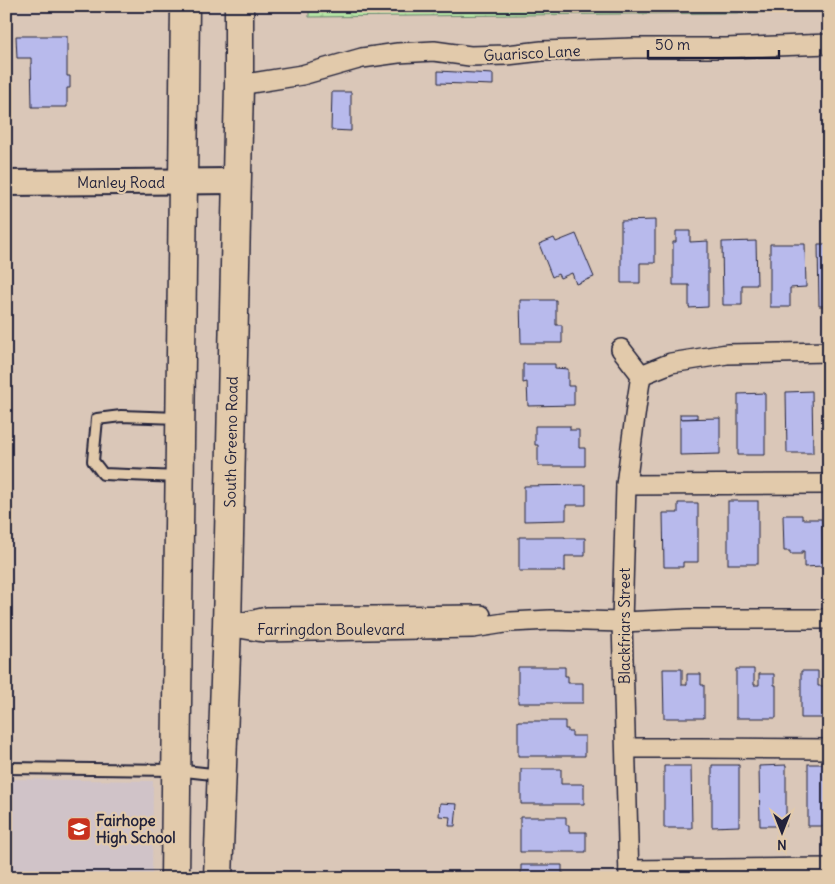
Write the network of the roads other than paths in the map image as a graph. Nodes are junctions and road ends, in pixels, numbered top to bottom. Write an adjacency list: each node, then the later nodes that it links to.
1 (185, 6): 5 (main road)
2 (239, 6): 4 (main road, South Greeno Road)
3 (829, 44): 4 (street, Guarisco Lane)
4 (239, 85): 6 (main road, South Greeno Road)
5 (184, 181): 6 (street, Manley Road); 7 (street, Manley Road); 11 (main road)
6 (236, 181): 17 (main road, South Greeno Road)
7 (6, 183)
8 (621, 349): 10 (street)
9 (829, 352): 10 (street)
10 (641, 376): 14 (street, Blackfriars Street)
11 (180, 418): 12 (main road); 12 (lane)
12 (180, 477): 21 (main road)
13 (829, 484): 14 (street)
14 (626, 485): 16 (street, Blackfriars Street)
15 (829, 619): 16 (street, Farringdon Boulevard)
16 (622, 622): 17 (street, Farringdon Boulevard); 18 (street, Blackfriars Street)
17 (227, 626): 22 (main road, South Greeno Road)
18 (626, 748): 19 (street); 25 (street, Blackfriars Street)
19 (829, 749)
20 (6, 768): 21 (lane)
21 (176, 770): 22 (lane); 26 (main road)
22 (222, 776): 27 (main road, South Greeno Road)
23 (829, 868): 24 (street)
24 (761, 873): 25 (street)
25 (630, 874)
26 (175, 878)
27 (218, 878)

